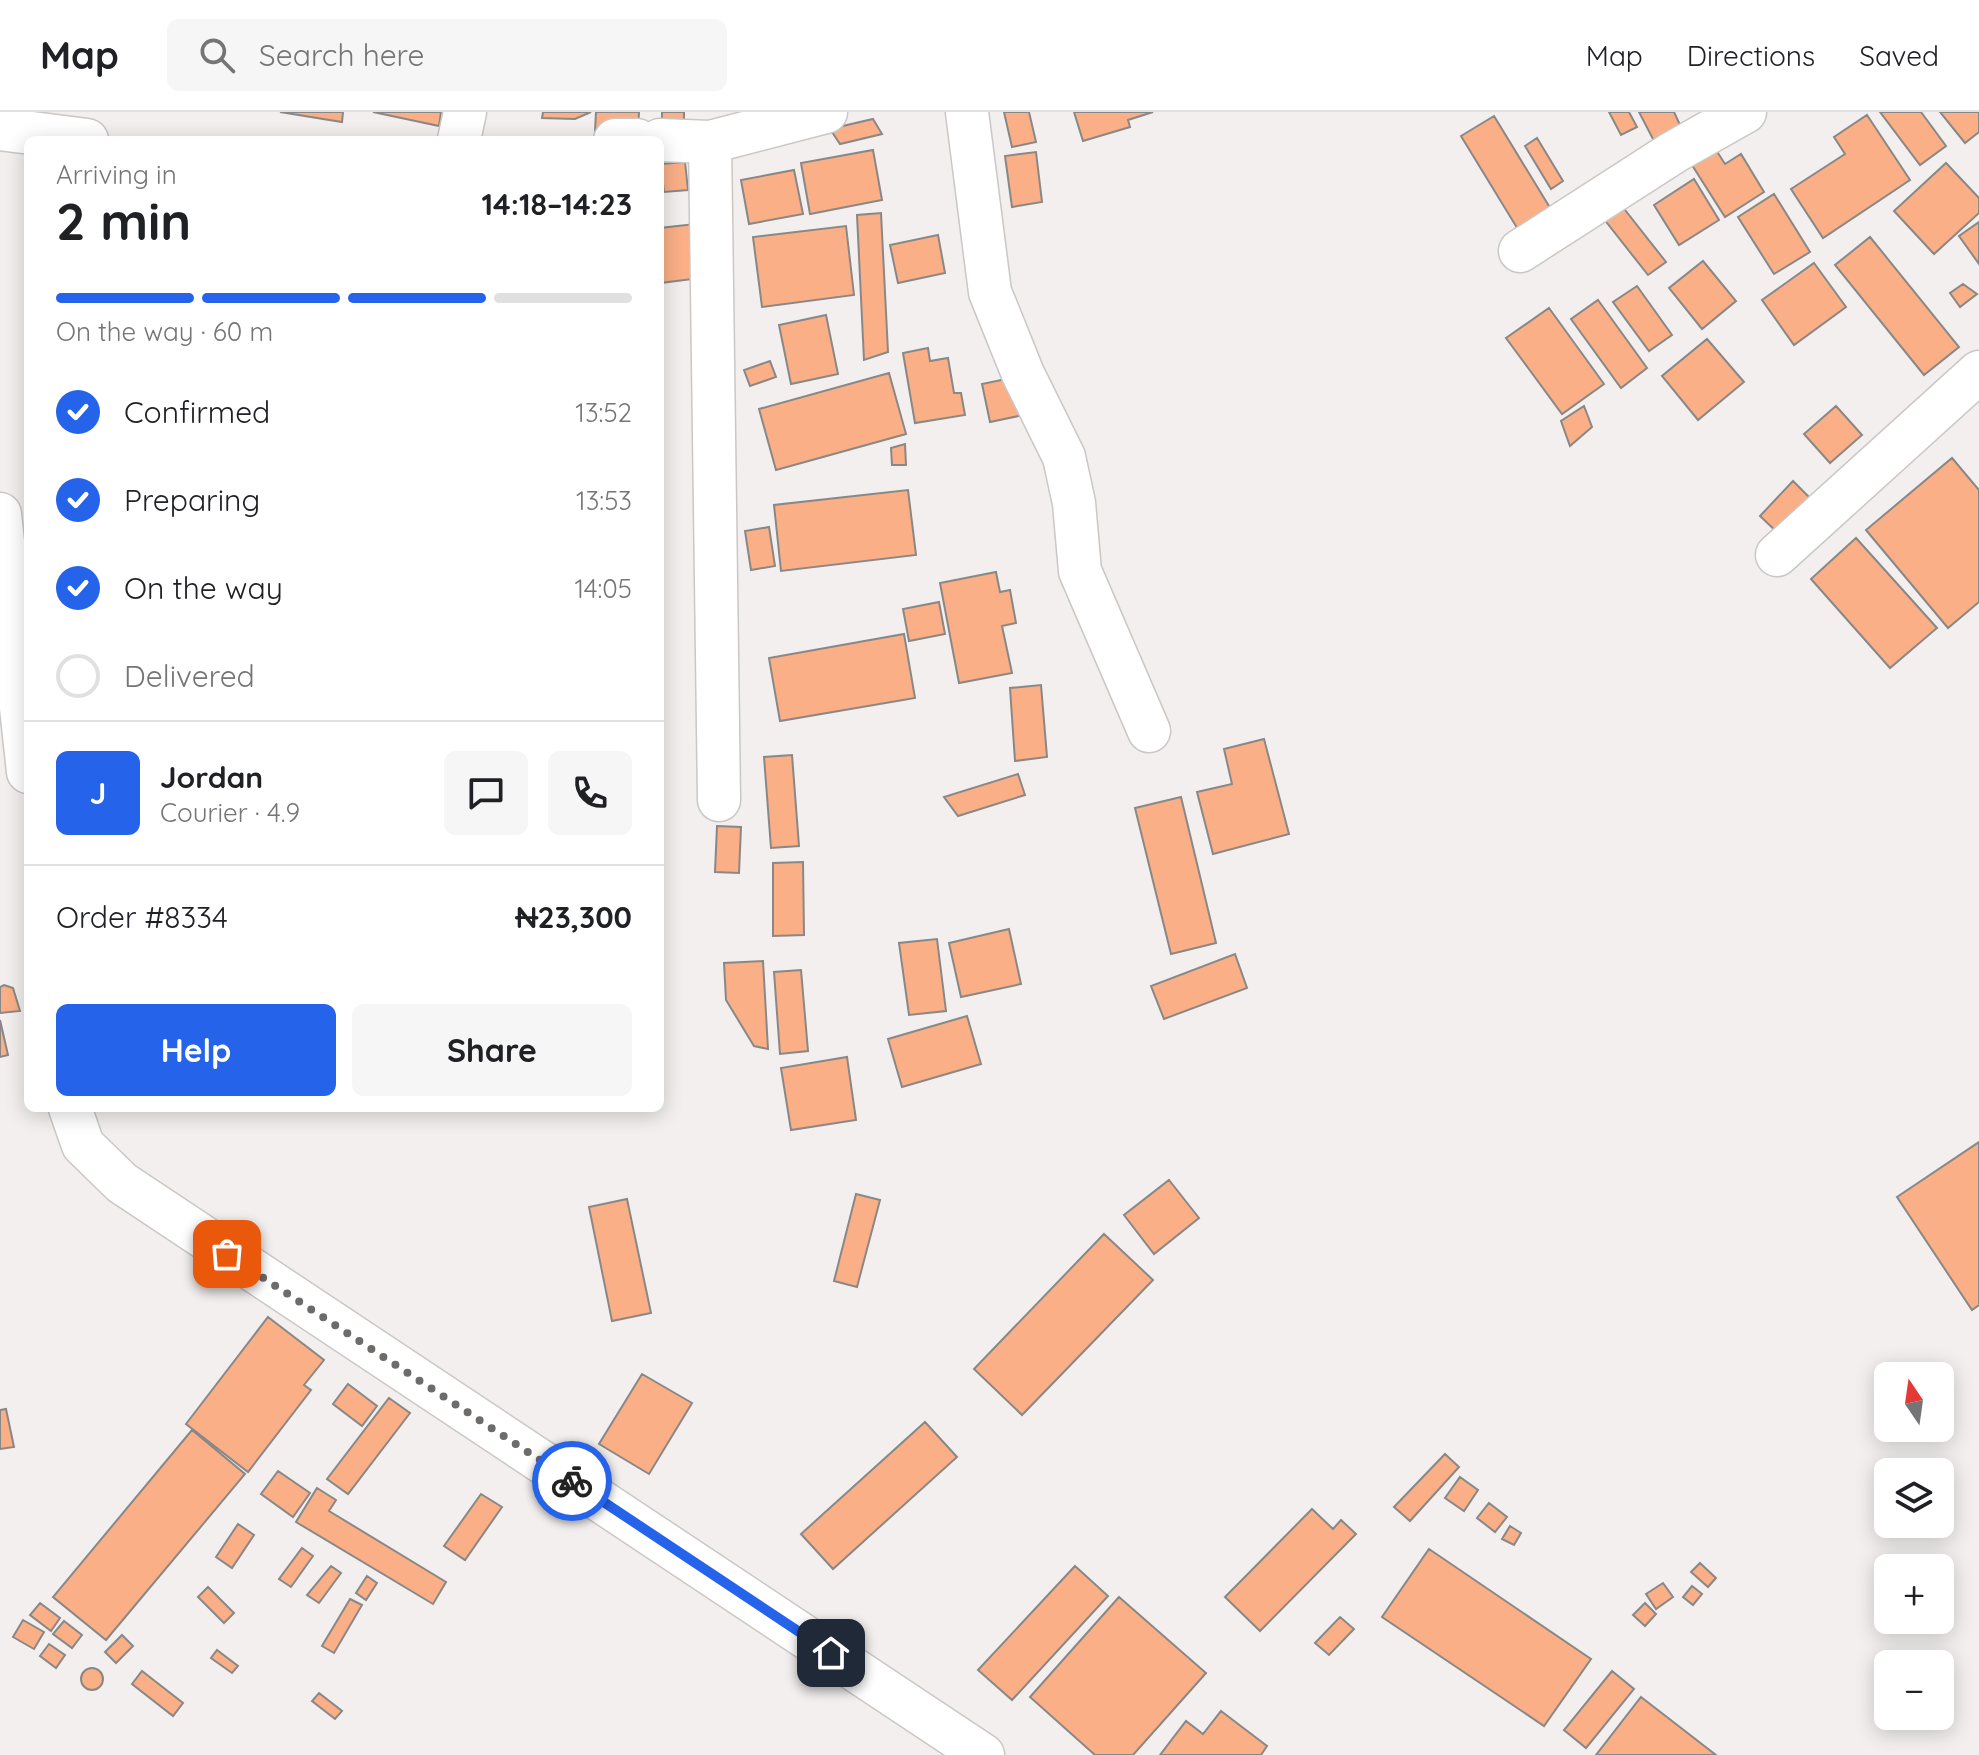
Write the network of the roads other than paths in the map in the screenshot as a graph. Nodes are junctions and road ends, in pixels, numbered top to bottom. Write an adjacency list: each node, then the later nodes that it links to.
1 (465, 112): 7 (street)
2 (826, 112): 9 (street)
3 (967, 112): 14 (street)
4 (1745, 112): 10 (street)
5 (0, 129): 6 (street)
6 (55, 136)
7 (460, 136)
8 (664, 140): 9 (street)
9 (710, 142): 16 (street)
10 (1520, 251)
11 (1979, 372): 13 (street)
12 (0, 514): 15 (street)
13 (1777, 555)
14 (1149, 731)
15 (24, 735)
16 (719, 800)
17 (71, 1112): 18 (street)
18 (983, 1755)

